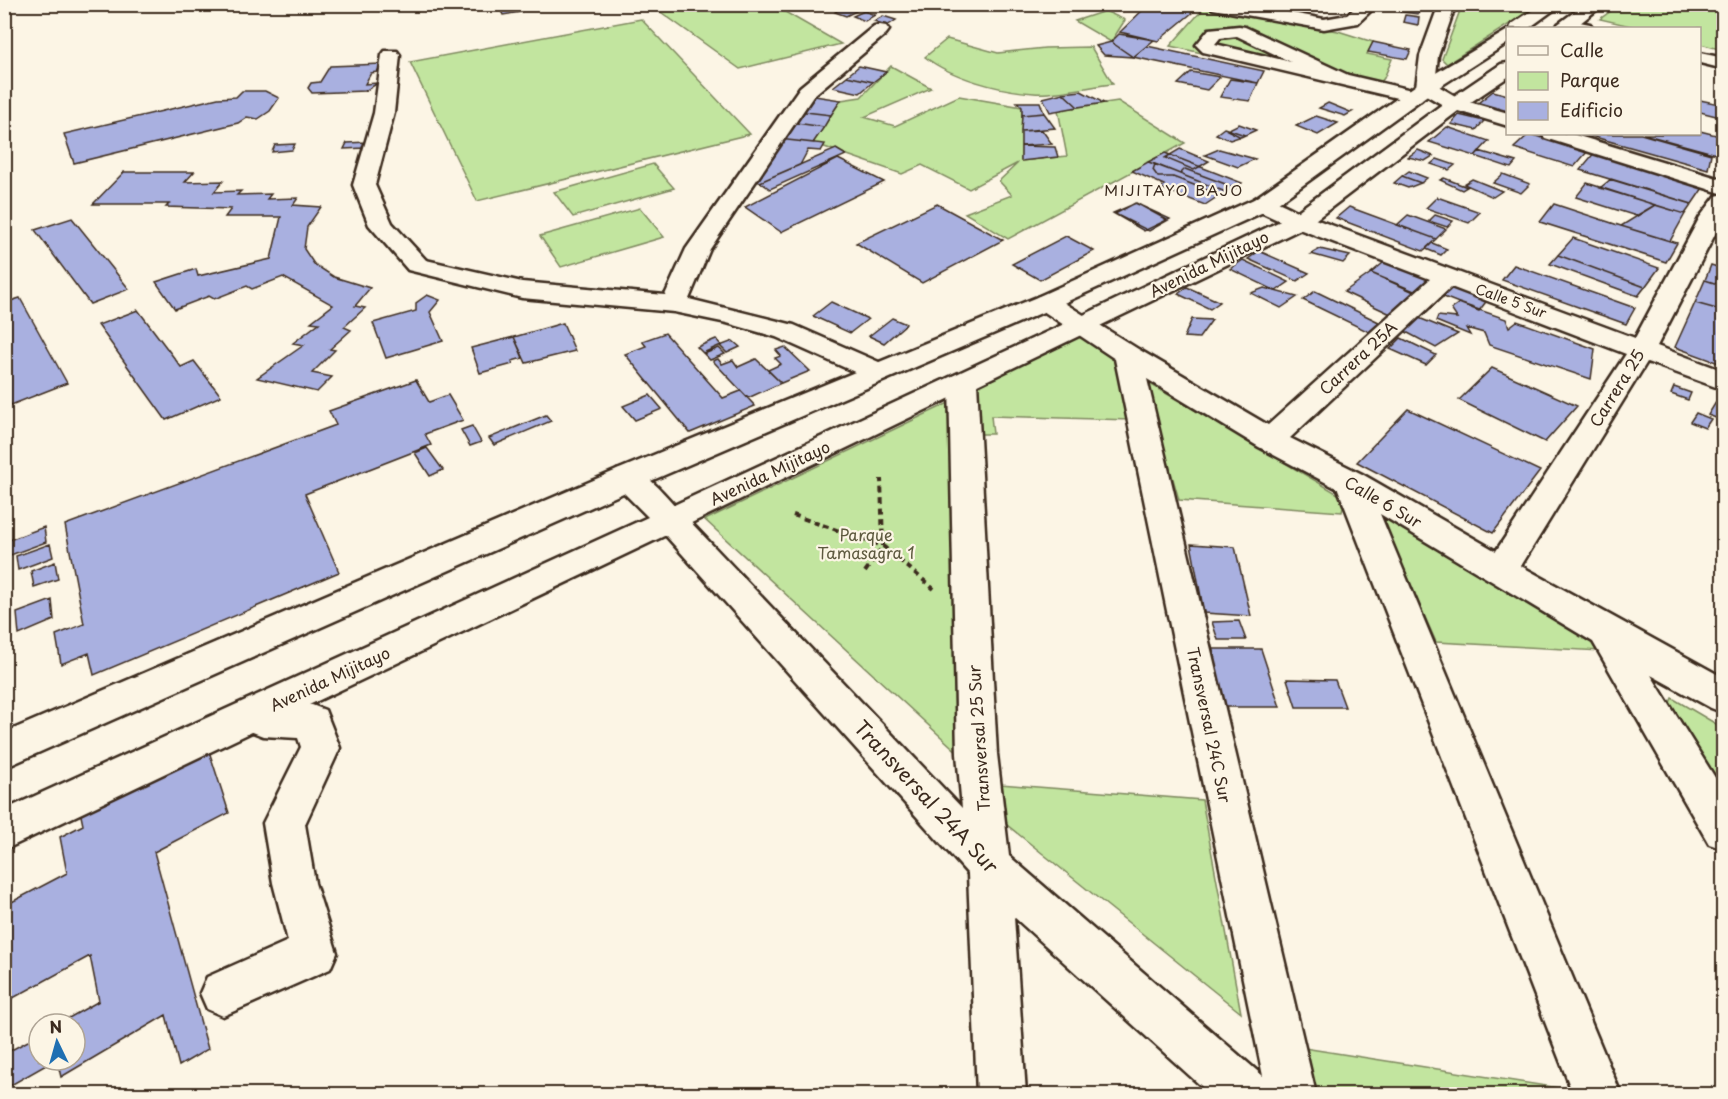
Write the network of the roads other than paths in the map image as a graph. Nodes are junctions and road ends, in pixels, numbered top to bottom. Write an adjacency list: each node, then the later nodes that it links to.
1 (1213, 4): 2 (street)
2 (1370, 4)
3 (1448, 4): 15 (street)
4 (1554, 4): 6 (street)
5 (1596, 4): 7 (street)
6 (1520, 27)
7 (1572, 27)
8 (880, 30): 25 (street)
9 (1506, 36): 15 (street, Avenida Mijitayo)
10 (392, 55): 25 (street)
11 (1701, 58): 12 (street)
12 (1724, 64)
13 (1506, 69): 16 (street, Avenida Mijitayo)
14 (1341, 77): 14 (street); 15 (street)
15 (1420, 92): 16 (street); 21 (street, Avenida Mijitayo)
16 (1455, 104): 17 (street); 22 (street, Avenida Mijitayo)
17 (1506, 119)
18 (1555, 135): 19 (street)
19 (1724, 187)
20 (1724, 201): 27 (street, Carrera 25)
21 (1262, 204): 22 (street, Calle 5 Sur); 24 (street, Avenida Mijitayo)
22 (1299, 221): 23 (street, Calle 5 Sur); 26 (street, Avenida Mijitayo)
23 (1447, 277): 27 (street, Calle 5 Sur); 32 (street, Carrera 25A)
24 (1046, 302): 26 (street, Calle 6 Sur); 29 (street, Avenida Mijitayo)
25 (674, 304): 29 (street)
26 (1084, 326): 28 (street, Calle 6 Sur); 31 (street, Avenida Mijitayo)
27 (1642, 349): 30 (street, Calle 5 Sur); 36 (street, Carrera 25)
28 (1128, 355): 32 (street, Calle 6 Sur); 47 (street, Transversal 24C Sur)
29 (878, 372): 33 (street, Avenida Mijitayo)
30 (1724, 381)
31 (963, 382): 35 (street, Avenida Mijitayo); 43 (street, Transversal 25 Sur)
32 (1270, 440): 34 (street, Calle 6 Sur)
33 (628, 478): 35 (street, Transversal 24A Sur); 40 (street, Avenida Mijitayo)
34 (1351, 482): 36 (street, Calle 6 Sur); 48 (street)
35 (670, 520): 39 (street, Avenida Mijitayo); 43 (street, Transversal 24A Sur)
36 (1501, 570): 37 (street, Calle 6 Sur)
37 (1606, 632): 38 (street, Calle 6 Sur); 41 (street)
38 (1724, 697)
39 (260, 712): 42 (street, Avenida Mijitayo); 44 (street)
40 (4, 751)
41 (1724, 830)
42 (4, 831)
43 (989, 866): 45 (street, Transversal 25 Sur); 46 (street, Transversal 24A Sur)
44 (223, 993)
45 (1001, 1095)
46 (1246, 1095)
47 (1291, 1095)
48 (1596, 1095)

